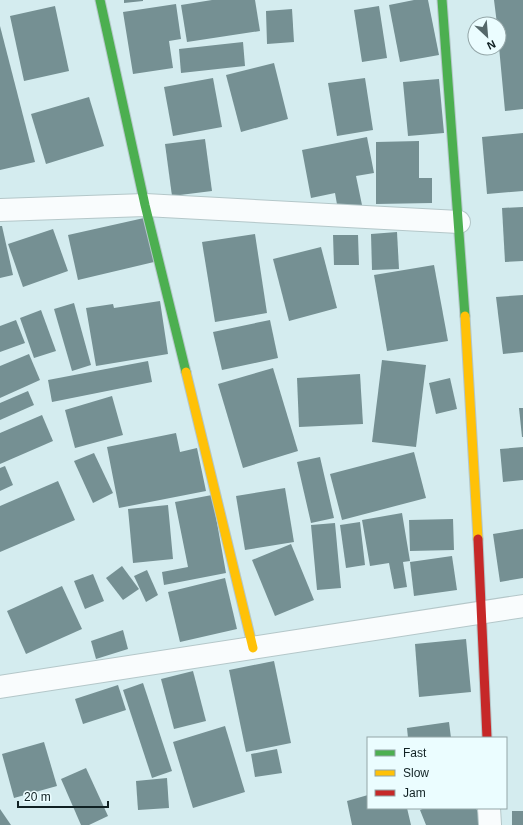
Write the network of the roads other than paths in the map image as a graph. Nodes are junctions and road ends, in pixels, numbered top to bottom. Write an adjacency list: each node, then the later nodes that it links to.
1 (100, 0): 3 (street)
2 (442, 0): 5 (street)
3 (145, 205): 4 (street); 5 (street); 8 (street)
4 (0, 210)
5 (459, 222): 7 (street)
6 (523, 606): 7 (street)
7 (482, 613): 8 (street); 11 (street)
8 (253, 648): 10 (street)
9 (0, 669): 10 (street)
10 (10, 685)
11 (487, 737)
12 (489, 809): 13 (street)
13 (490, 825)

